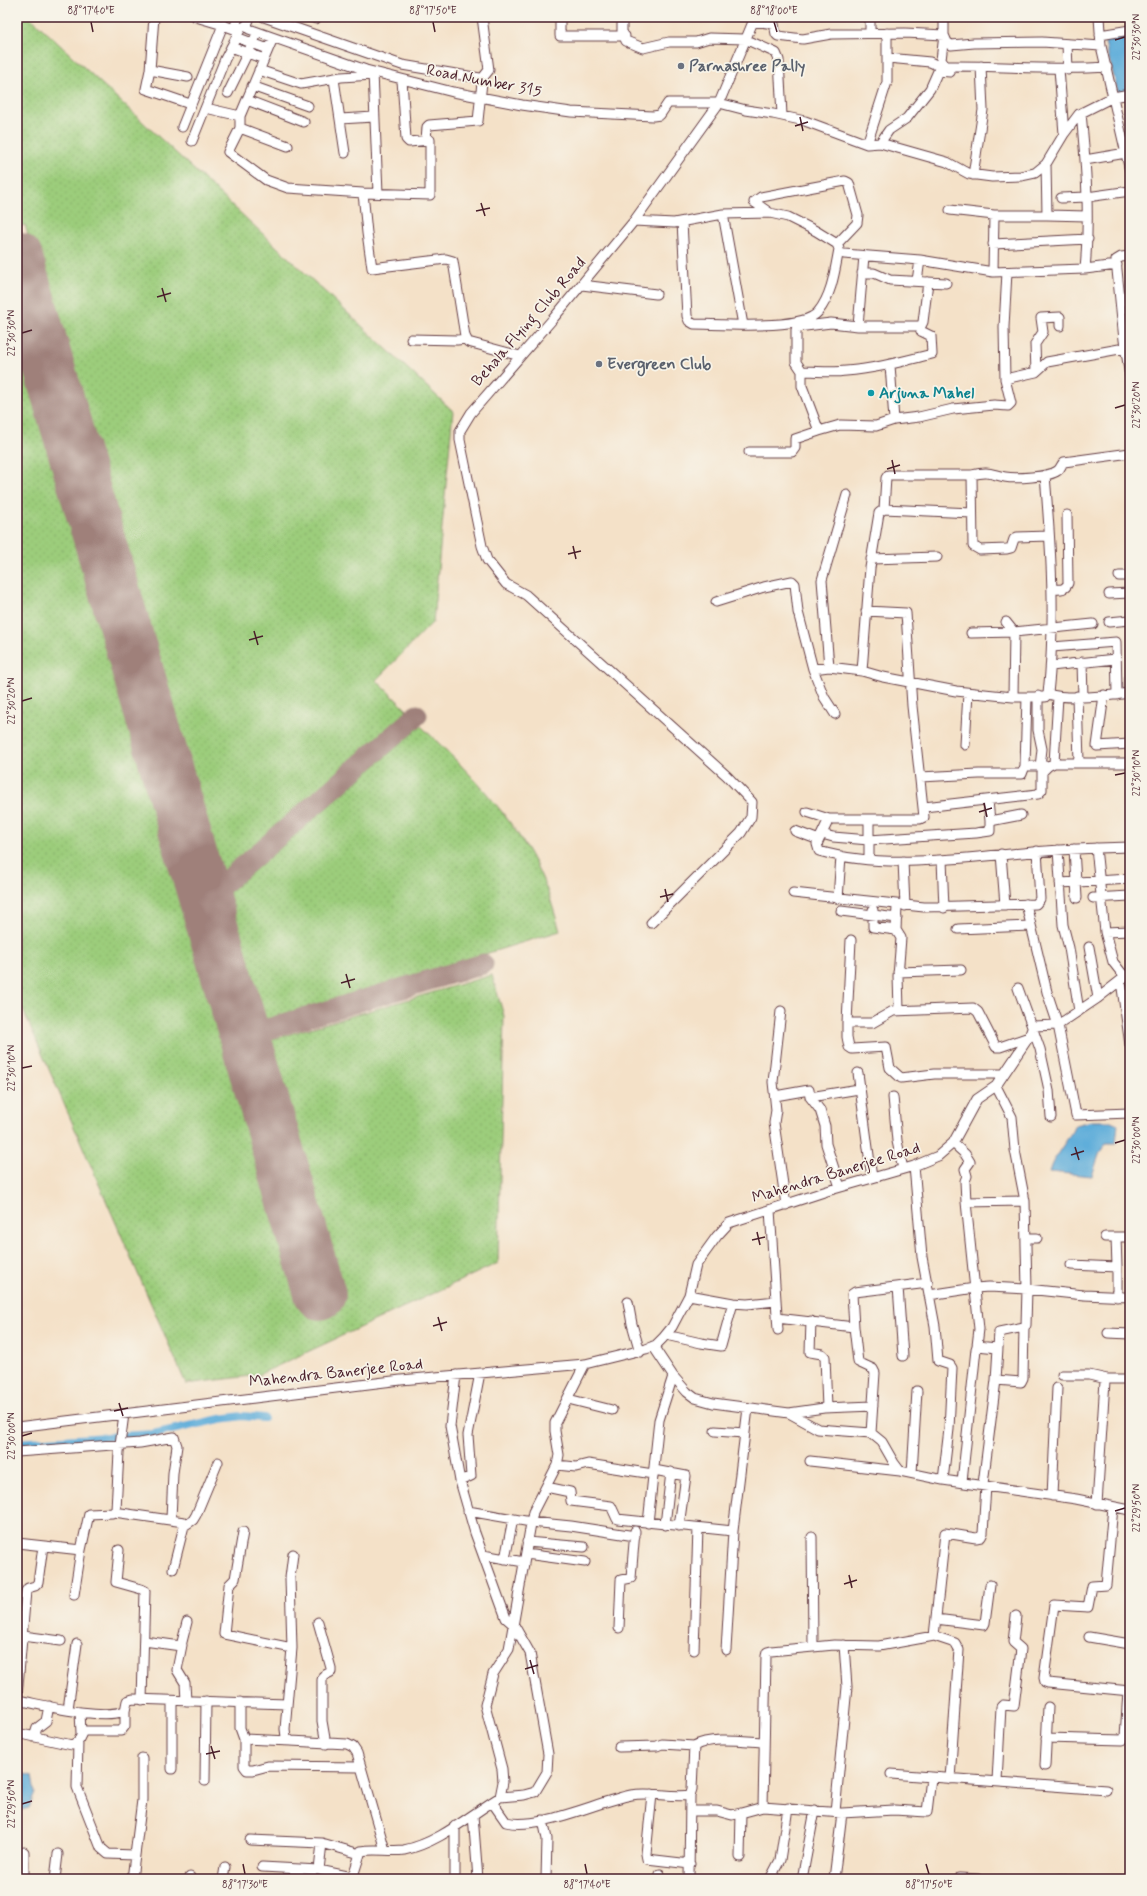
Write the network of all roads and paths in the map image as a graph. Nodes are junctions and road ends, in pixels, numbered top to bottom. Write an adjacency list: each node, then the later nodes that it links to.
1 (154, 17): 36 (street)
2 (196, 17): 12 (street)
3 (238, 17): 14 (street)
4 (264, 17): 43 (street)
5 (482, 17): 43 (street)
6 (560, 17): 21 (street)
7 (622, 17): 21 (street)
8 (870, 17): 17 (street)
9 (944, 17): 19 (street)
10 (1099, 17): 20 (street)
11 (754, 19): 17 (street); 24 (street, Behala Flying Club Road)
12 (210, 20): 14 (street)
13 (249, 22): 16 (street, Road Number 315); 22 (street)
14 (223, 25): 60 (street)
15 (1130, 30): 20 (street)
16 (258, 32): 23 (street, Road Number 315); 25 (street)
17 (870, 33): 18 (street)
18 (887, 33): 19 (street); 31 (street)
19 (944, 35): 26 (street); 38 (street)
20 (1100, 35): 27 (street)
21 (625, 36): 24 (street)
22 (236, 37): 25 (street); 28 (street)
23 (273, 38): 29 (street); 39 (street, Road Number 315)
24 (745, 39): 51 (street, Behala Flying Club Road); 56 (street)
25 (253, 43): 29 (street); 30 (street)
26 (1067, 44): 27 (street); 35 (street)
27 (1102, 46): 34 (street)
28 (231, 47): 30 (street); 64 (street)
29 (268, 49): 32 (street)
30 (248, 53): 32 (street); 45 (street)
31 (888, 58): 38 (street); 66 (street)
32 (264, 59): 37 (street)
33 (981, 66): 35 (street); 38 (street); 73 (street)
34 (1107, 67): 35 (street); 48 (street)
35 (1064, 69): 62 (street)
36 (150, 70): 40 (street); 50 (street)
37 (259, 70): 41 (street); 44 (street)
38 (950, 72): 65 (street)
39 (373, 73): 41 (street); 42 (street, Road Number 315); 57 (street)
40 (188, 77)
41 (334, 78): 58 (street)
42 (402, 80): 47 (street, Road Number 315); 63 (street)
43 (481, 81): 47 (street)
44 (252, 86): 49 (street); 52 (street)
45 (228, 93)
46 (1130, 94): 48 (street)
47 (480, 96): 51 (street, Road Number 315); 63 (street)
48 (1113, 97): 54 (street); 69 (street)
49 (247, 100): 55 (street); 59 (street)
50 (187, 103)
51 (719, 103): 56 (street); 85 (street, Behala Flying Club Road)
52 (308, 106)
53 (210, 108): 55 (street)
54 (1081, 113): 62 (street); 70 (street)
55 (240, 116): 61 (street)
56 (782, 116): 66 (street)
57 (374, 117): 58 (street); 76 (street)
58 (340, 119): 68 (street)
59 (304, 122)
60 (182, 127)
61 (240, 128): 67 (street); 75 (street)
62 (1064, 134): 71 (street)
63 (425, 140): 76 (street)
64 (192, 141)
65 (880, 143): 66 (street); 73 (street)
66 (867, 144)
67 (288, 146)
68 (345, 153)
69 (1126, 153): 70 (street); 72 (street)
70 (1085, 160): 77 (street)
71 (1046, 164): 73 (street); 83 (street)
72 (1130, 169)
73 (973, 175)
74 (1130, 191): 77 (street)
75 (363, 193): 76 (street); 109 (street)
76 (378, 193)
77 (1087, 197): 78 (street); 84 (street)
78 (1061, 198)
79 (950, 210): 82 (street)
80 (770, 213): 81 (street); 88 (street); 88 (street)
81 (723, 214): 86 (street); 104 (street)
82 (994, 215): 83 (street); 89 (street)
83 (1047, 215): 84 (street)
84 (1087, 216): 87 (street)
85 (634, 221): 86 (street); 102 (street, Behala Flying Club Road)
86 (682, 222): 104 (street)
87 (1088, 239): 89 (street); 95 (street)
88 (837, 244): 104 (street)
89 (993, 244): 96 (street)
90 (844, 254): 91 (street)
91 (864, 256): 93 (street); 98 (street)
92 (1130, 256): 94 (street)
93 (920, 260): 96 (street); 99 (street)
94 (1117, 265): 95 (street); 110 (street)
95 (1085, 269): 97 (street)
96 (993, 272): 97 (street)
97 (1007, 272): 116 (street)
98 (862, 273): 99 (street); 105 (street)
99 (917, 281): 100 (street)
100 (928, 282): 101 (street); 106 (street)
101 (946, 284)
102 (582, 285): 103 (street); 111 (street, Behala Flying Club Road)
103 (656, 294)
104 (743, 324)
105 (858, 326): 106 (street); 113 (street)
106 (919, 326): 112 (street)
107 (1060, 326): 114 (street)
108 (411, 338): 109 (street)
109 (466, 339): 111 (street)
110 (1126, 342): 114 (street); 115 (street)
111 (520, 356): 207 (street, Behala Flying Club Road)
112 (890, 365): 113 (street); 117 (street)
113 (802, 371): 118 (street)
114 (1036, 372): 116 (street)
115 (1130, 376)
116 (1005, 379): 117 (street)
117 (894, 420): 118 (street)
118 (819, 431): 119 (street)
119 (749, 452)
120 (1130, 453): 122 (street)
121 (972, 475): 122 (street); 124 (street); 125 (street)
122 (1045, 475): 127 (street)
123 (847, 495): 148 (street)
124 (884, 509): 125 (street); 129 (street)
125 (972, 514): 127 (street)
126 (1067, 515): 132 (street)
127 (1048, 536): 132 (street)
128 (937, 557): 129 (street)
129 (871, 558): 136 (street)
130 (1119, 576): 131 (street)
131 (1130, 576)
132 (1052, 589): 141 (street)
133 (1130, 593): 134 (street)
134 (1109, 594)
135 (716, 602): 149 (street)
136 (866, 611): 150 (street); 151 (street)
137 (1130, 620): 139 (street)
138 (1006, 622): 142 (street)
139 (1109, 622)
140 (1093, 624): 141 (street)
141 (1053, 627): 142 (street); 144 (street)
142 (1014, 632): 143 (street); 159 (street)
143 (970, 633)
144 (1052, 646): 145 (street); 147 (street)
145 (1115, 659): 146 (street); 156 (street)
146 (1082, 662): 147 (street); 158 (street)
147 (1051, 666): 154 (street)
148 (829, 667): 149 (street); 150 (street)
149 (813, 669): 162 (street)
150 (862, 671): 151 (street)
151 (912, 681): 152 (street); 169 (street)
152 (968, 693): 159 (street); 164 (street)
153 (1130, 693): 156 (street)
154 (1048, 694): 157 (street); 161 (street)
155 (1104, 695): 156 (street); 158 (street); 163 (street)
156 (1117, 695)
157 (1038, 696): 160 (street); 167 (street)
158 (1080, 696): 161 (street); 165 (street)
159 (1013, 697): 160 (street)
160 (1027, 697): 168 (street)
161 (1058, 697): 167 (street)
162 (836, 714)
163 (1130, 744)
164 (965, 745)
165 (1079, 762): 166 (street); 167 (street)
166 (1130, 763)
167 (1047, 765): 168 (street); 170 (street)
168 (1025, 766): 169 (street)
169 (920, 777): 171 (street)
170 (988, 801): 171 (street); 176 (street)
171 (924, 808): 175 (street)
172 (807, 812): 174 (street)
173 (1021, 815): 176 (street)
174 (829, 819): 175 (street); 178 (street)
175 (869, 820): 179 (street)
176 (990, 821): 179 (street)
177 (795, 831): 178 (street)
178 (820, 837): 179 (street); 186 (street)
179 (869, 840): 187 (street)
180 (1130, 847): 181 (street)
181 (1096, 848): 182 (street); 191 (street)
182 (1074, 849): 183 (street); 192 (street)
183 (1058, 850): 184 (street); 193 (street)
184 (1037, 851): 185 (street); 200 (street)
185 (1001, 854): 188 (street); 201 (street)
186 (841, 856): 187 (street); 198 (street)
187 (869, 860): 189 (street)
188 (942, 860): 189 (street); 203 (street)
189 (903, 861): 202 (street)
190 (1130, 879): 191 (street)
191 (1101, 880): 192 (street); 197 (street)
192 (1076, 882): 193 (street); 196 (street)
193 (1060, 883): 222 (street)
194 (793, 893): 198 (street)
195 (1130, 896): 197 (street)
196 (1077, 898)
197 (1098, 898): 212 (street)
198 (838, 899): 199 (street)
199 (874, 903): 202 (street); 205 (street)
200 (1026, 904): 201 (street); 208 (street)
201 (1005, 905): 203 (street)
202 (901, 906): 203 (street); 206 (street)
203 (944, 908)
204 (841, 911): 205 (street)
205 (873, 916): 206 (street); 210 (street)
206 (897, 918): 210 (street)
207 (650, 923)
208 (1031, 926): 209 (street); 224 (street)
209 (958, 929)
210 (896, 930): 216 (street)
211 (1130, 931): 212 (street)
212 (1105, 932): 217 (street)
213 (851, 940): 223 (street)
214 (1089, 947): 219 (street)
215 (961, 970): 216 (street)
216 (898, 972): 220 (street)
217 (1125, 977): 219 (street); 227 (street)
218 (1018, 988): 225 (street)
219 (1098, 998): 222 (street)
220 (899, 1010): 223 (street); 226 (street)
221 (781, 1011): 232 (street)
222 (1079, 1011): 224 (street)
223 (847, 1023): 229 (street)
224 (1058, 1025): 225 (street); 235 (street)
225 (1033, 1026): 226 (street, Mahendra Banerjee Road); 236 (street)
226 (1030, 1037): 229 (street, Mahendra Banerjee Road)
227 (1130, 1045)
228 (858, 1073): 231 (street)
229 (1004, 1074): 230 (street, Mahendra Banerjee Road)
230 (996, 1086): 237 (street, Mahendra Banerjee Road); 243 (street)
231 (859, 1089): 233 (street); 240 (street)
232 (774, 1096): 233 (street); 244 (street)
233 (810, 1097): 241 (street)
234 (893, 1097): 239 (street)
235 (1130, 1113)
236 (1051, 1117)
237 (953, 1143): 238 (street, Mahendra Banerjee Road); 242 (street)
238 (914, 1166): 239 (street, Mahendra Banerjee Road); 253 (street)
239 (903, 1169): 240 (street, Mahendra Banerjee Road)
240 (872, 1178): 241 (street, Mahendra Banerjee Road)
241 (840, 1187): 244 (street, Mahendra Banerjee Road)
242 (966, 1202): 243 (street); 255 (street)
243 (1025, 1202): 249 (street)
244 (786, 1205): 245 (street, Mahendra Banerjee Road)
245 (770, 1210): 257 (street, Mahendra Banerjee Road); 261 (street)
246 (1105, 1237): 247 (street)
247 (1116, 1237): 248 (street); 252 (street)
248 (1130, 1237)
249 (1026, 1238): 250 (street); 256 (street)
250 (1038, 1238)
251 (1071, 1265): 252 (street)
252 (1117, 1267): 259 (street)
253 (928, 1284): 254 (street); 258 (street)
254 (898, 1287): 266 (street); 276 (street)
255 (975, 1288): 256 (street); 258 (street); 273 (street)
256 (1027, 1289): 259 (street); 267 (street)
257 (689, 1295): 263 (street); 271 (street)
258 (930, 1296): 308 (street)
259 (1117, 1296): 260 (street)
260 (1130, 1297)
261 (776, 1301): 263 (street); 264 (street)
262 (628, 1302): 275 (street)
263 (733, 1303): 271 (street)
264 (777, 1318): 265 (street); 268 (street)
265 (811, 1321): 266 (street); 290 (street)
266 (854, 1327): 288 (street)
267 (1024, 1327): 274 (street); 284 (street)
268 (778, 1330)
269 (1108, 1333): 270 (street)
270 (1130, 1334)
271 (666, 1335): 272 (street)
272 (655, 1346): 275 (street, Mahendra Banerjee Road); 281 (street)
273 (977, 1346): 274 (street); 309 (street)
274 (997, 1348): 284 (street)
275 (640, 1352): 277 (street, Mahendra Banerjee Road)
276 (903, 1356)
277 (585, 1364): 278 (street, Mahendra Banerjee Road); 287 (street)
278 (480, 1373): 279 (street, Mahendra Banerjee Road); 307 (street)
279 (456, 1375): 293 (street, Mahendra Banerjee Road); 307 (street)
280 (1062, 1375): 282 (street)
281 (673, 1376): 289 (street); 304 (street)
282 (1107, 1379): 283 (street); 313 (street)
283 (1130, 1379)
284 (996, 1380): 310 (street)
285 (1057, 1388): 312 (street)
286 (917, 1392): 306 (street)
287 (568, 1399): 291 (street); 302 (street)
288 (873, 1406): 290 (street); 297 (street)
289 (748, 1408): 292 (street); 296 (street)
290 (827, 1408): 292 (street)
291 (612, 1410)
292 (789, 1413): 297 (street)
293 (124, 1414): 294 (street, Mahendra Banerjee Road); 298 (street)
294 (18, 1427)
295 (715, 1431): 296 (street)
296 (745, 1433): 327 (street)
297 (871, 1433): 303 (street)
298 (120, 1443): 299 (street); 316 (street); 318 (street)
299 (17, 1452)
300 (810, 1461): 303 (street)
301 (218, 1462): 324 (street)
302 (557, 1465): 304 (street); 311 (street)
303 (900, 1471): 306 (street)
304 (653, 1472): 305 (street); 322 (street)
305 (671, 1472): 323 (street); 325 (street)
306 (912, 1473): 308 (street)
307 (460, 1480): 317 (street)
308 (943, 1480): 309 (street)
309 (962, 1482): 310 (street)
310 (984, 1485): 312 (street); 347 (street)
311 (546, 1487): 320 (street); 321 (street)
312 (1052, 1496): 313 (street)
313 (1097, 1504): 314 (street)
314 (1113, 1507): 315 (street); 366 (street)
315 (1130, 1510)
316 (114, 1512): 318 (street); 335 (street)
317 (468, 1512): 319 (street); 338 (street)
318 (171, 1519): 324 (street)
319 (513, 1519): 320 (street); 340 (street)
320 (531, 1522): 329 (street); 332 (street)
321 (636, 1522): 322 (street); 329 (street)
322 (648, 1523): 323 (street)
323 (665, 1525): 325 (street)
324 (184, 1526): 342 (street)
325 (679, 1526): 326 (street)
326 (698, 1528): 327 (street); 363 (street)
327 (733, 1531): 364 (street)
328 (243, 1532): 362 (street)
329 (635, 1536): 351 (street)
330 (812, 1537): 361 (street)
331 (17, 1542): 333 (street)
332 (527, 1542): 334 (street); 339 (street)
333 (43, 1546): 335 (street); 344 (street)
334 (584, 1547)
335 (81, 1550): 345 (street)
336 (119, 1550): 355 (street)
337 (292, 1554): 362 (street)
338 (484, 1555): 340 (street); 350 (street)
339 (525, 1558): 340 (street); 341 (street); 350 (street)
340 (505, 1559)
341 (584, 1562)
342 (173, 1569)
343 (990, 1585): 347 (street)
344 (21, 1593): 352 (street)
345 (74, 1595)
346 (1016, 1616): 397 (street)
347 (936, 1620): 353 (street)
348 (187, 1622): 359 (street)
349 (318, 1622): 386 (street)
350 (514, 1625): 401 (street); 401 (street)
351 (618, 1628)
352 (23, 1636): 356 (street); 365 (street)
353 (934, 1636): 360 (street); 395 (street)
354 (1089, 1637): 358 (street)
355 (144, 1641): 359 (street); 368 (street)
356 (61, 1642)
357 (77, 1644): 376 (street)
358 (1130, 1644)
359 (182, 1645): 370 (street)
360 (844, 1645): 361 (street); 407 (street)
361 (813, 1646): 385 (street)
362 (292, 1648): 373 (street)
363 (694, 1650)
364 (726, 1650)
365 (19, 1665): 367 (street)
366 (1129, 1691): 382 (street)
367 (17, 1698): 374 (street)
368 (142, 1700): 369 (street); 377 (street)
369 (172, 1701): 370 (street); 392 (street)
370 (186, 1701): 371 (street)
371 (206, 1701): 372 (street); 396 (street)
372 (240, 1702): 373 (street); 383 (street)
373 (287, 1704): 384 (street)
374 (49, 1706): 376 (street); 380 (street)
375 (1048, 1707): 382 (street)
376 (68, 1709): 378 (street)
377 (125, 1711): 378 (street); 381 (street)
378 (80, 1712): 381 (street)
379 (17, 1733): 380 (street)
380 (34, 1737): 381 (street)
381 (79, 1737): 417 (street)
382 (1046, 1738): 390 (street)
383 (244, 1739): 384 (street); 391 (street)
384 (291, 1741): 386 (street)
385 (763, 1742): 387 (street); 403 (street)
386 (326, 1744): 391 (street)
387 (694, 1746): 388 (street); 400 (street)
388 (620, 1747)
389 (142, 1758): 417 (street)
390 (1045, 1766)
391 (361, 1767): 414 (street)
392 (172, 1769)
393 (891, 1774): 394 (street)
394 (931, 1778): 395 (street); 407 (street)
395 (950, 1780): 397 (street)
396 (205, 1781)
397 (997, 1781): 398 (street)
398 (1106, 1790)
399 (652, 1794): 400 (street); 410 (street); 420 (street)
400 (690, 1795): 406 (street)
401 (500, 1797): 402 (street)
402 (492, 1802): 409 (street); 410 (street)
403 (764, 1807): 404 (street); 408 (street)
404 (788, 1808): 405 (street); 434 (street)
405 (815, 1810): 407 (street); 435 (street)
406 (690, 1811): 408 (street); 420 (street)
407 (839, 1812): 436 (street)
408 (742, 1813): 419 (street)
409 (473, 1816): 411 (street); 431 (street)
410 (543, 1820): 432 (street)
411 (455, 1826): 414 (street); 430 (street)
412 (250, 1840): 413 (street)
413 (322, 1843): 418 (street); 423 (street)
414 (385, 1850): 418 (street)
415 (24, 1852): 426 (street)
416 (58, 1854): 427 (street)
417 (134, 1854): 428 (street)
418 (360, 1854): 424 (street)
419 (740, 1857)
420 (690, 1864): 433 (street)
421 (225, 1867): 429 (street)
422 (262, 1867): 423 (street)
423 (319, 1870): 424 (street)
424 (352, 1878)
425 (959, 1878): 437 (street)
426 (24, 1879)
427 (55, 1879)
428 (132, 1879)
429 (223, 1879)
430 (455, 1879)
431 (478, 1879)
432 (546, 1879)
433 (689, 1879)
434 (770, 1879)
435 (802, 1879)
436 (834, 1879)
437 (979, 1879)
438 (1059, 1879): 439 (street)
439 (1063, 1879)

